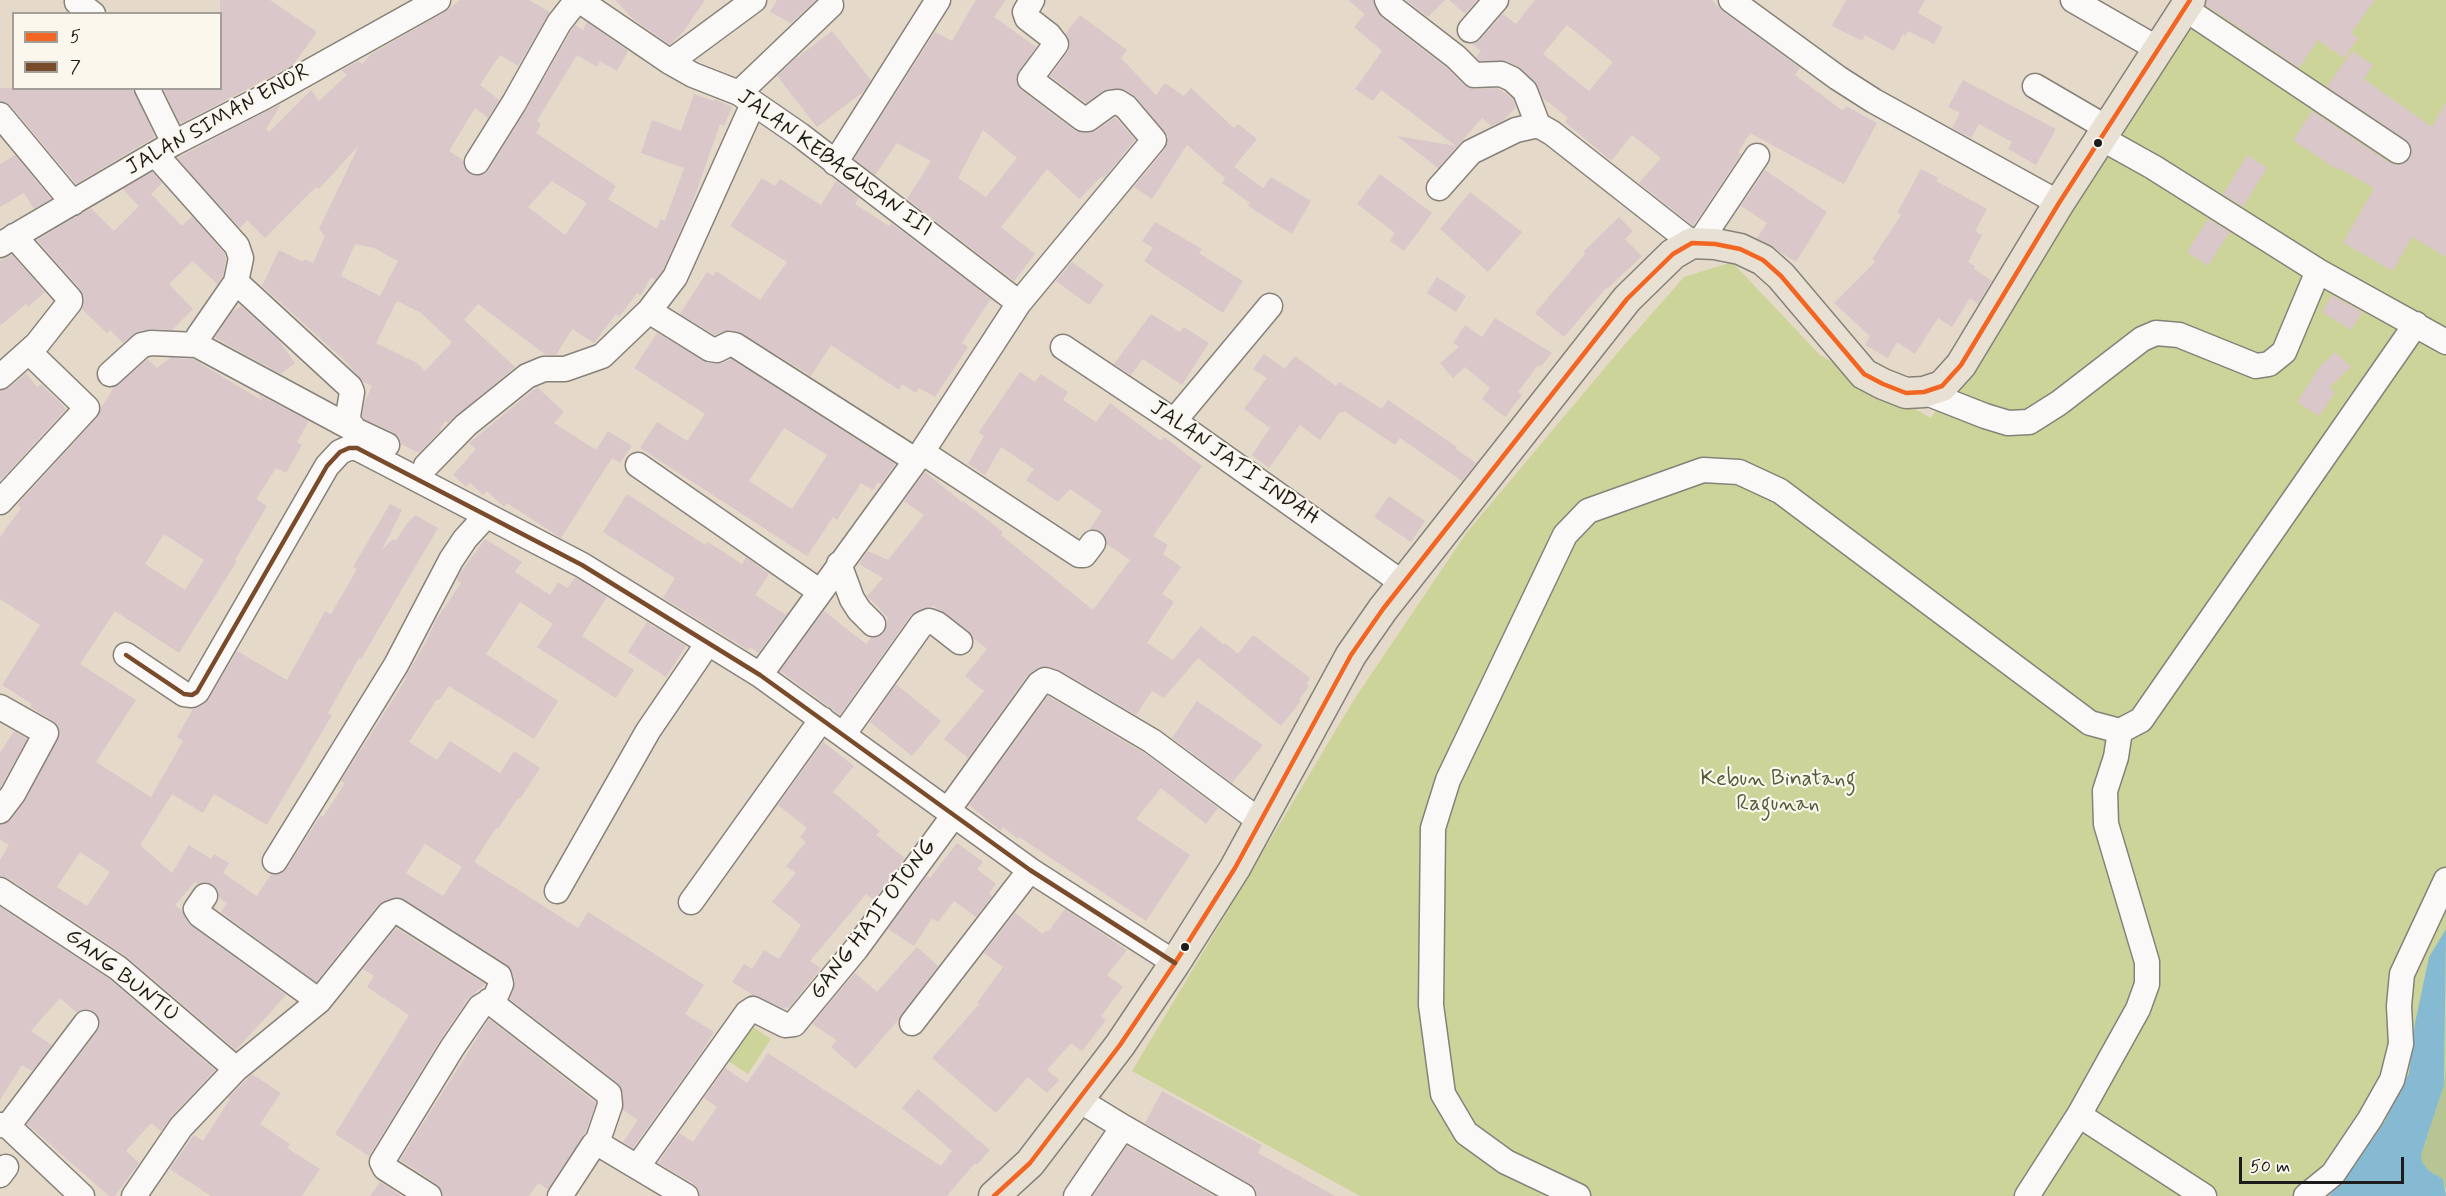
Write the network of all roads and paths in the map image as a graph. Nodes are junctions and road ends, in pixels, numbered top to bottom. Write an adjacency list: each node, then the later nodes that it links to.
1 (438, 0): 21 (street, JALAN SIMAN ENOR)
2 (578, 0): 14 (street, JALAN KEBAGUSAN III); 24 (street)
3 (754, 0): 14 (street)
4 (938, 0): 25 (street)
5 (1032, 0): 33 (street)
6 (1387, 0): 19 (street)
7 (1496, 0): 12 (street)
8 (1731, 0): 28 (street)
9 (2073, 0): 13 (street)
10 (2187, 4): 13 (main road); 22 (street)
11 (831, 5): 17 (street)
12 (1470, 30)
13 (2158, 49): 20 (main road)
14 (670, 62): 17 (street, JALAN KEBAGUSAN III)
15 (2035, 86): 20 (street)
16 (148, 90): 21 (street)
17 (746, 98): 25 (street, JALAN KEBAGUSAN III); 35 (street)
18 (0, 115): 27 (street)
19 (1538, 125): 26 (street); 30 (street)
20 (2104, 133): 28 (main road); 31 (street)
21 (165, 149): 27 (street, JALAN SIMAN ENOR); 32 (street)
22 (2398, 151)
23 (1757, 156): 30 (street)
24 (477, 162)
25 (835, 163): 33 (street, JALAN KEBAGUSAN III)
26 (1439, 188)
27 (73, 202): 29 (street, JALAN SIMAN ENOR)
28 (2059, 203): 43 (main road)
29 (7, 241): 40 (street)
30 (1695, 243): 43 (main road); 54 (main road)
31 (2318, 271): 36 (street); 43 (street)
32 (236, 282): 38 (street); 45 (street)
33 (1020, 303): 46 (street)
34 (1270, 306): 44 (street)
35 (649, 311): 46 (street); 48 (street)
36 (2416, 324): 37 (street); 63 (street)
37 (2446, 342)
38 (197, 345): 41 (street); 45 (street)
39 (1063, 347): 44 (street, JALAN JATI INDAH)
40 (29, 352): 42 (street); 49 (street)
41 (110, 374)
42 (0, 377)
43 (1924, 392)
44 (1174, 421): 54 (street, JALAN JATI INDAH)
45 (355, 430): 48 (street)
46 (919, 456): 51 (street); 52 (street)
47 (638, 465): 55 (street)
48 (426, 466): 53 (street)
49 (0, 502)
50 (486, 516): 53 (street); 59 (street); 68 (street)
51 (1093, 543)
52 (839, 564): 55 (street); 56 (street)
53 (582, 565): 58 (street)
54 (1405, 581): 67 (main road)
55 (819, 591): 60 (street)
56 (873, 624)
57 (960, 642): 64 (street)
58 (708, 643): 60 (street); 72 (street)
59 (126, 655)
60 (760, 675): 62 (street)
61 (0, 707): 65 (street)
62 (822, 719): 64 (street); 74 (street)
63 (2120, 731): 82 (street); 96 (street)
64 (843, 735): 66 (street)
65 (0, 811)
66 (951, 812): 67 (street, GANG HAJI OTONG); 69 (street); 86 (street, GANG HAJI OTONG)
67 (1261, 822): 75 (main road)
68 (275, 861)
69 (1030, 870): 75 (street); 79 (street)
70 (2446, 880): 99 (street)
71 (0, 890): 80 (street, GANG BUNTU)
72 (557, 891)
73 (205, 896): 76 (street)
74 (691, 902)
75 (1175, 963): 81 (main road)
76 (319, 1001): 77 (street); 80 (street)
77 (489, 1001): 85 (street); 89 (street)
78 (86, 1023): 83 (street)
79 (912, 1023)
80 (236, 1069): 88 (street)
81 (1079, 1100): 84 (street); 93 (main road)
82 (2079, 1115): 97 (street); 98 (street)
83 (3, 1122): 87 (street)
84 (1123, 1127): 94 (street); 95 (street)
85 (597, 1150): 86 (street); 90 (street); 91 (street)
86 (638, 1166): 92 (street)
87 (82, 1196)
88 (134, 1196)
89 (429, 1196)
90 (560, 1196)
91 (656, 1196)
92 (686, 1196)
93 (994, 1196)
94 (1076, 1196)
95 (1243, 1196)
96 (1578, 1196)
97 (2027, 1196)
98 (2204, 1196)
99 (2306, 1196)

